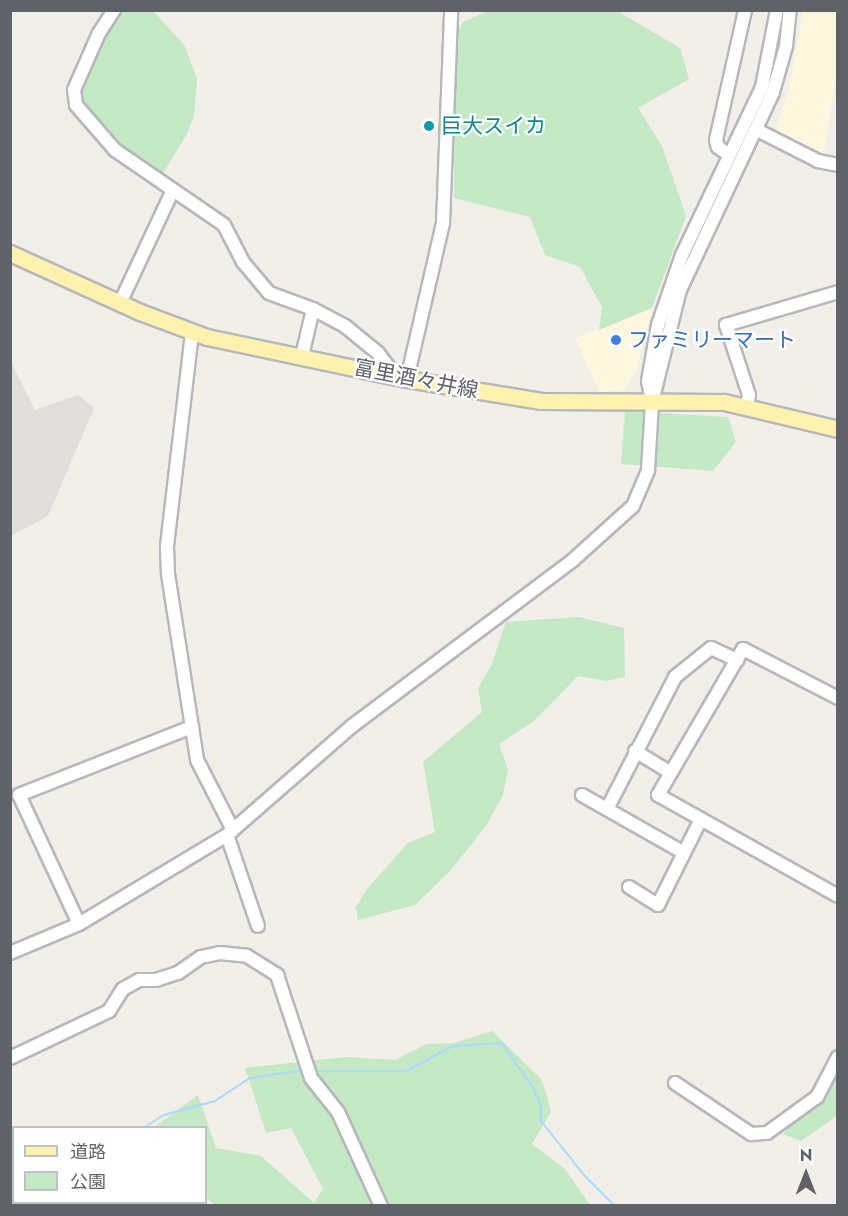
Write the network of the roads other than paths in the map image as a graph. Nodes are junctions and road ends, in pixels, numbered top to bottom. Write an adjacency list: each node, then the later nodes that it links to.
1 (114, 10): 9 (street)
2 (451, 10): 16 (street)
3 (746, 10): 7 (street)
4 (777, 10): 7 (street)
5 (790, 10): 6 (street)
6 (756, 130): 8 (street); 17 (street)
7 (729, 155): 17 (street)
8 (837, 165)
9 (173, 190): 12 (street); 13 (street)
10 (10, 253): 12 (main road, 富里酒々井線)
11 (837, 292): 18 (street)
12 (120, 303): 14 (main road, 富里酒々井線)
13 (313, 309): 15 (street); 16 (street)
14 (192, 333): 15 (main road, 富里酒々井線); 22 (street)
15 (302, 356): 16 (main road, 富里酒々井線)
16 (401, 378): 17 (main road, 富里酒々井線)
17 (652, 402): 18 (main road, 富里酒々井線); 28 (street)
18 (747, 405): 19 (main road, 富里酒々井線)
19 (837, 429)
20 (737, 660): 21 (street); 23 (street); 24 (street)
21 (837, 698)
22 (192, 727): 28 (street); 32 (street)
23 (635, 752): 24 (street); 26 (street)
24 (671, 773): 27 (street)
25 (582, 795): 26 (street)
26 (607, 809): 29 (street)
27 (701, 819): 29 (street); 31 (street)
28 (230, 832): 32 (street); 33 (street)
29 (684, 853): 30 (street)
30 (629, 887)
31 (837, 896)
32 (79, 924): 34 (street)
33 (258, 927)
34 (10, 953)
35 (10, 1058): 38 (street)
36 (837, 1058): 37 (street)
37 (675, 1083)
38 (381, 1206)

